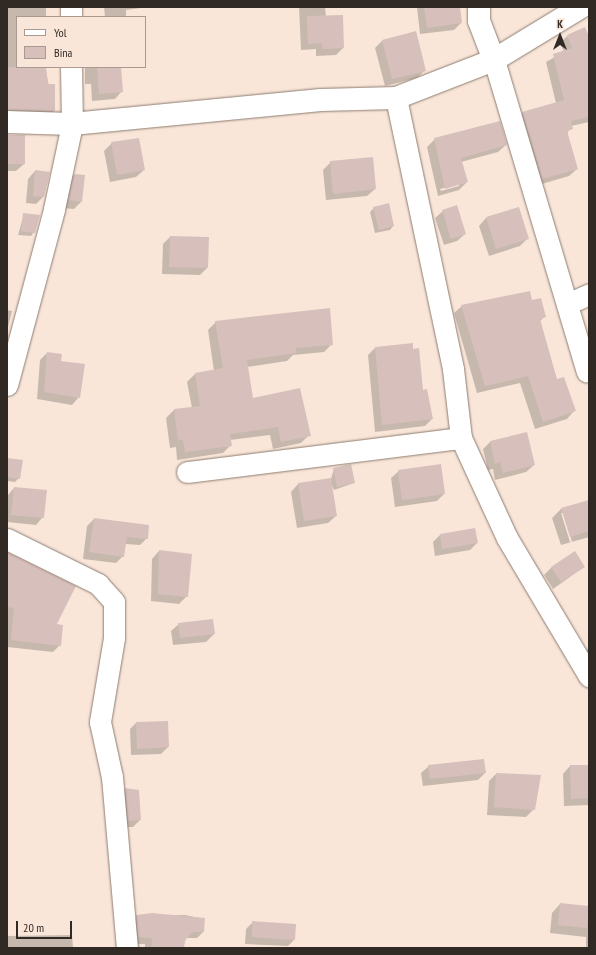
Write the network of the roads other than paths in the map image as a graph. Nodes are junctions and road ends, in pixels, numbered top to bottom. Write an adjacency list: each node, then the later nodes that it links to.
1 (479, 7): 3 (street)
2 (581, 7): 3 (street)
3 (494, 60): 5 (street); 9 (street)
4 (71, 68): 7 (street)
5 (396, 98): 7 (street); 12 (street)
6 (7, 122): 7 (street)
7 (72, 124): 11 (street)
8 (589, 294): 9 (street)
9 (567, 304): 10 (street)
10 (587, 371)
11 (7, 385)
12 (461, 438): 13 (street); 15 (street)
13 (187, 472)
14 (7, 539): 16 (street)
15 (589, 676)
16 (127, 948)

